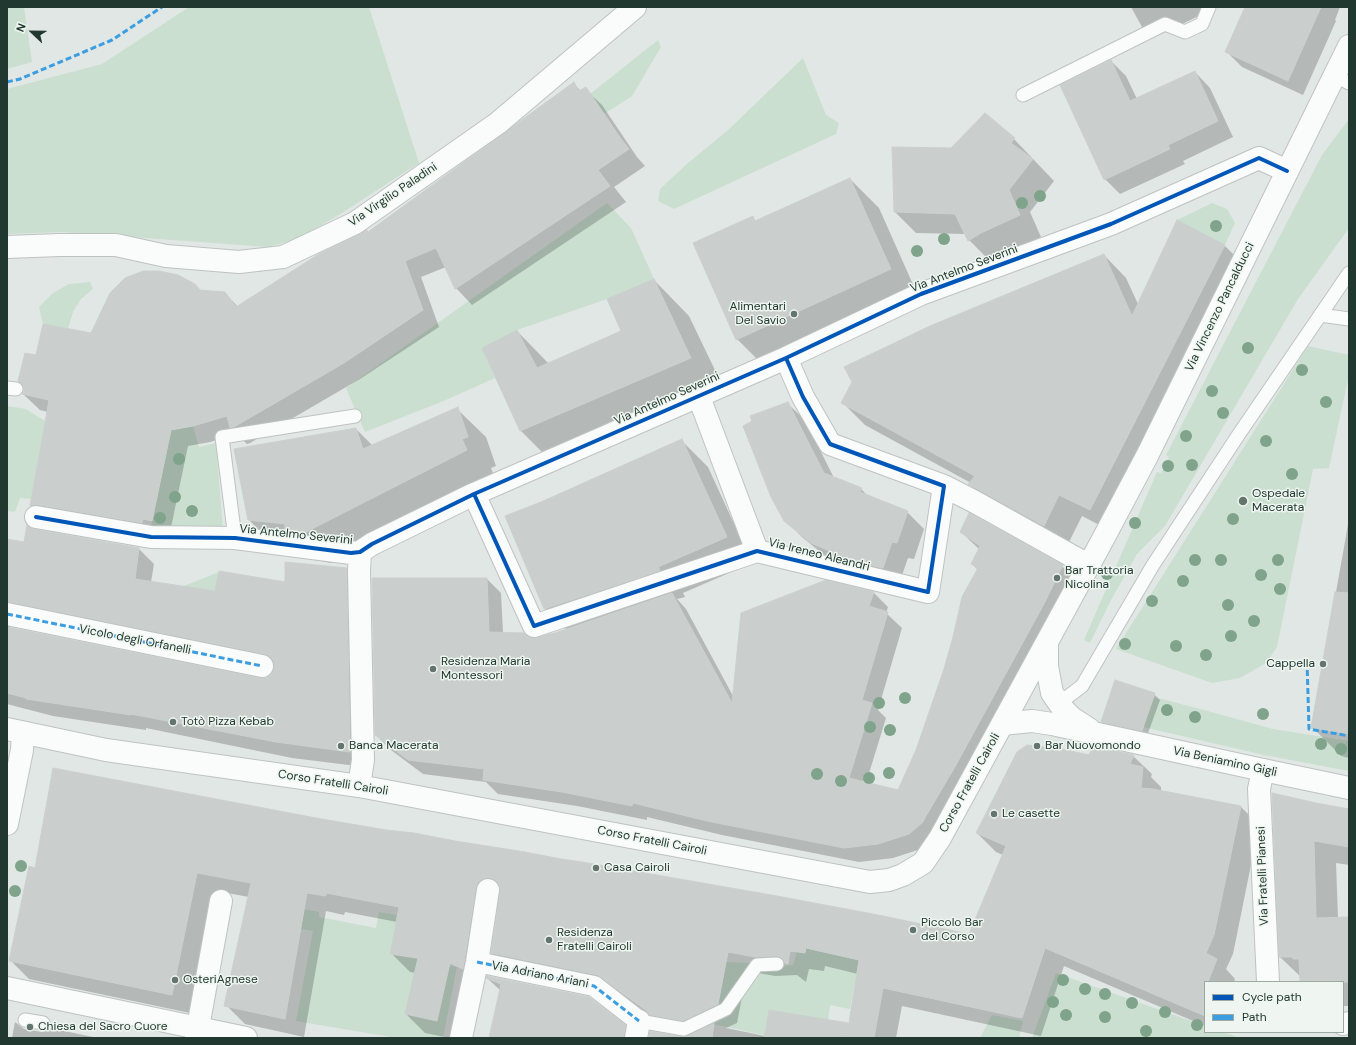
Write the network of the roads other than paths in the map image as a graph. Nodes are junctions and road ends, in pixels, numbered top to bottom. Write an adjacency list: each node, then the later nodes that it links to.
1 (635, 7): 7 (street, Via Virgilio Paladini)
2 (1209, 7): 5 (lane)
3 (1349, 46): 4 (street, Via Vincenzo Pancalducci)
4 (1342, 80): 6 (street, Via Vincenzo Pancalducci)
5 (1023, 95)
6 (1287, 171): 11 (street, Via Antelmo Severini); 20 (street, Via Vincenzo Pancalducci)
7 (7, 249)
8 (1349, 273): 9 (lane)
9 (1320, 314): 10 (lane); 24 (lane)
10 (1349, 318)
11 (786, 358): 12 (street, Via Antelmo Severini); 14 (street)
12 (699, 397): 15 (street, Via Antelmo Severini); 18 (street, Via Ireneo Aleandri)
13 (355, 416): 17 (lane)
14 (944, 486): 18 (street, Via Ireneo Aleandri); 20 (street)
15 (474, 494): 18 (street, Via Ireneo Aleandri); 19 (street, Via Antelmo Severini)
16 (36, 518): 17 (street, Via Antelmo Severini)
17 (236, 538): 19 (street, Via Antelmo Severini)
18 (757, 551)
19 (360, 552): 29 (street, Via Antelmo Severini)
20 (1088, 566): 22 (street, Corso Fratelli Cairoli)
21 (7, 614): 23 (street, Vicolo degli Orfanelli)
22 (1047, 642): 24 (street, Via Beniamino Gigli); 25 (street, Corso Fratelli Cairoli)
23 (262, 666)
24 (1058, 704): 26 (street, Via Beniamino Gigli)
25 (1002, 724): 26 (street, Via Beniamino Gigli); 29 (street, Corso Fratelli Cairoli)
26 (1100, 736): 28 (street, Via Beniamino Gigli)
27 (23, 737): 29 (street, Corso Fratelli Cairoli); 31 (street)
28 (1263, 770): 30 (street, Via Beniamino Gigli); 36 (street, Via Fratelli Pianesi)
29 (359, 786)
30 (1349, 788)
31 (7, 824)
32 (488, 890): 34 (street, Via Adriano Ariani)
33 (221, 901): 41 (street)
34 (477, 962): 40 (street, Via Adriano Ariani); 43 (street, Via Adriano Ariani)
35 (777, 964): 40 (lane, Via Adriano Ariani)
36 (1268, 981)
37 (7, 988): 41 (street)
38 (25, 1020): 39 (lane)
39 (43, 1023)
40 (637, 1029)
41 (197, 1033): 42 (street)
42 (246, 1038)
43 (461, 1038)

